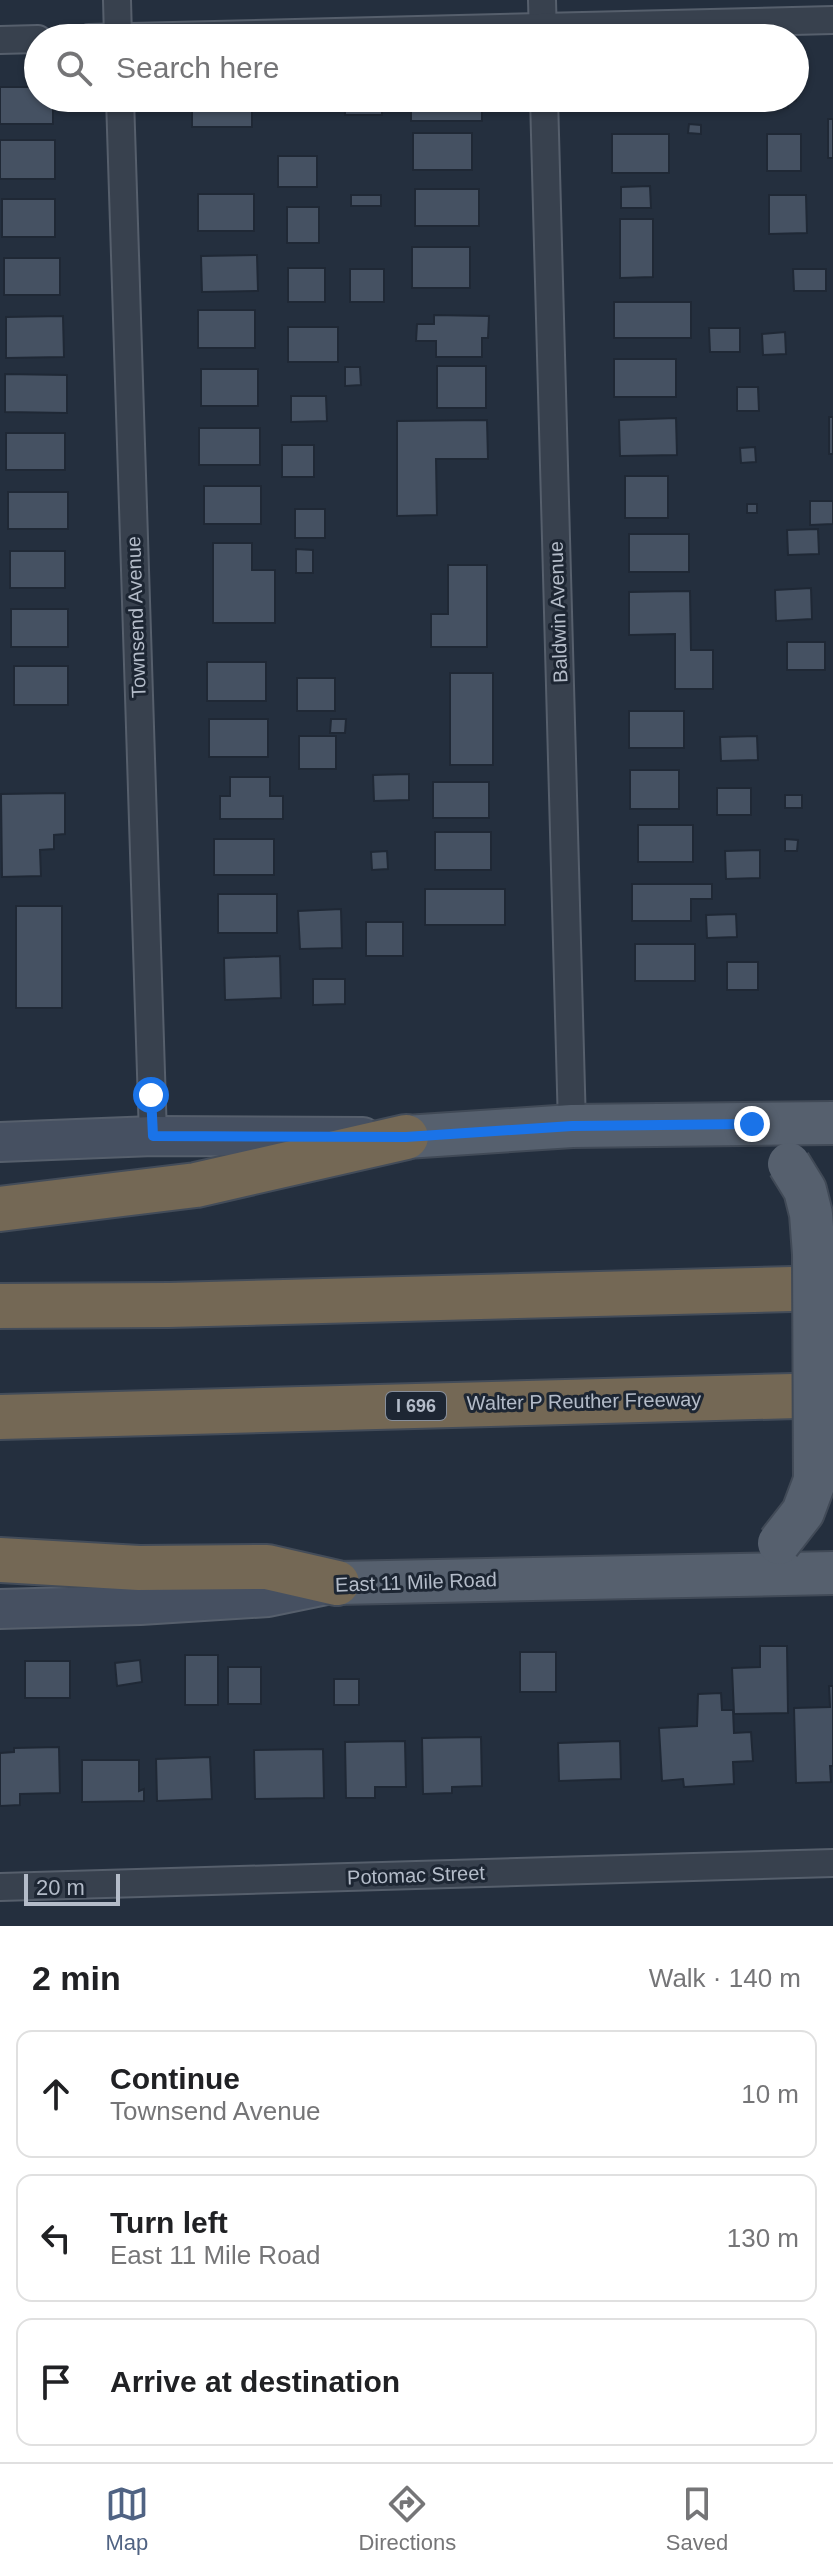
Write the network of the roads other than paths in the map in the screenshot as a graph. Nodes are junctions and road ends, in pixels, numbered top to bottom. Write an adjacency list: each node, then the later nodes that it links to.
1 (117, 0): 4 (street)
2 (542, 0): 5 (street)
3 (833, 20): 6 (street)
4 (118, 24)
5 (542, 24)
6 (736, 24)
7 (24, 39): 8 (street)
8 (0, 40)
9 (120, 112): 14 (street, Townsend Avenue)
10 (544, 112): 13 (street, Baldwin Avenue)
11 (833, 1123): 12 (main road)
12 (752, 1124): 13 (main road); 24 (main road, bridge)
13 (572, 1126): 15 (main road)
14 (153, 1136): 15 (main road); 16 (main road)
15 (406, 1137): 17 (highway)
16 (0, 1142)
17 (0, 1209)
18 (833, 1288): 19 (highway)
19 (0, 1306)
20 (833, 1395): 21 (highway, Walter P Reuther Freeway / I 696)
21 (0, 1417)
22 (0, 1560): 25 (highway)
23 (833, 1573): 24 (main road, East 11 Mile Road)
24 (710, 1575): 25 (main road, East 11 Mile Road)
25 (337, 1583): 26 (main road, East 11 Mile Road)
26 (0, 1609)
27 (833, 1863): 28 (street, Potomac Street)
28 (0, 1887)

